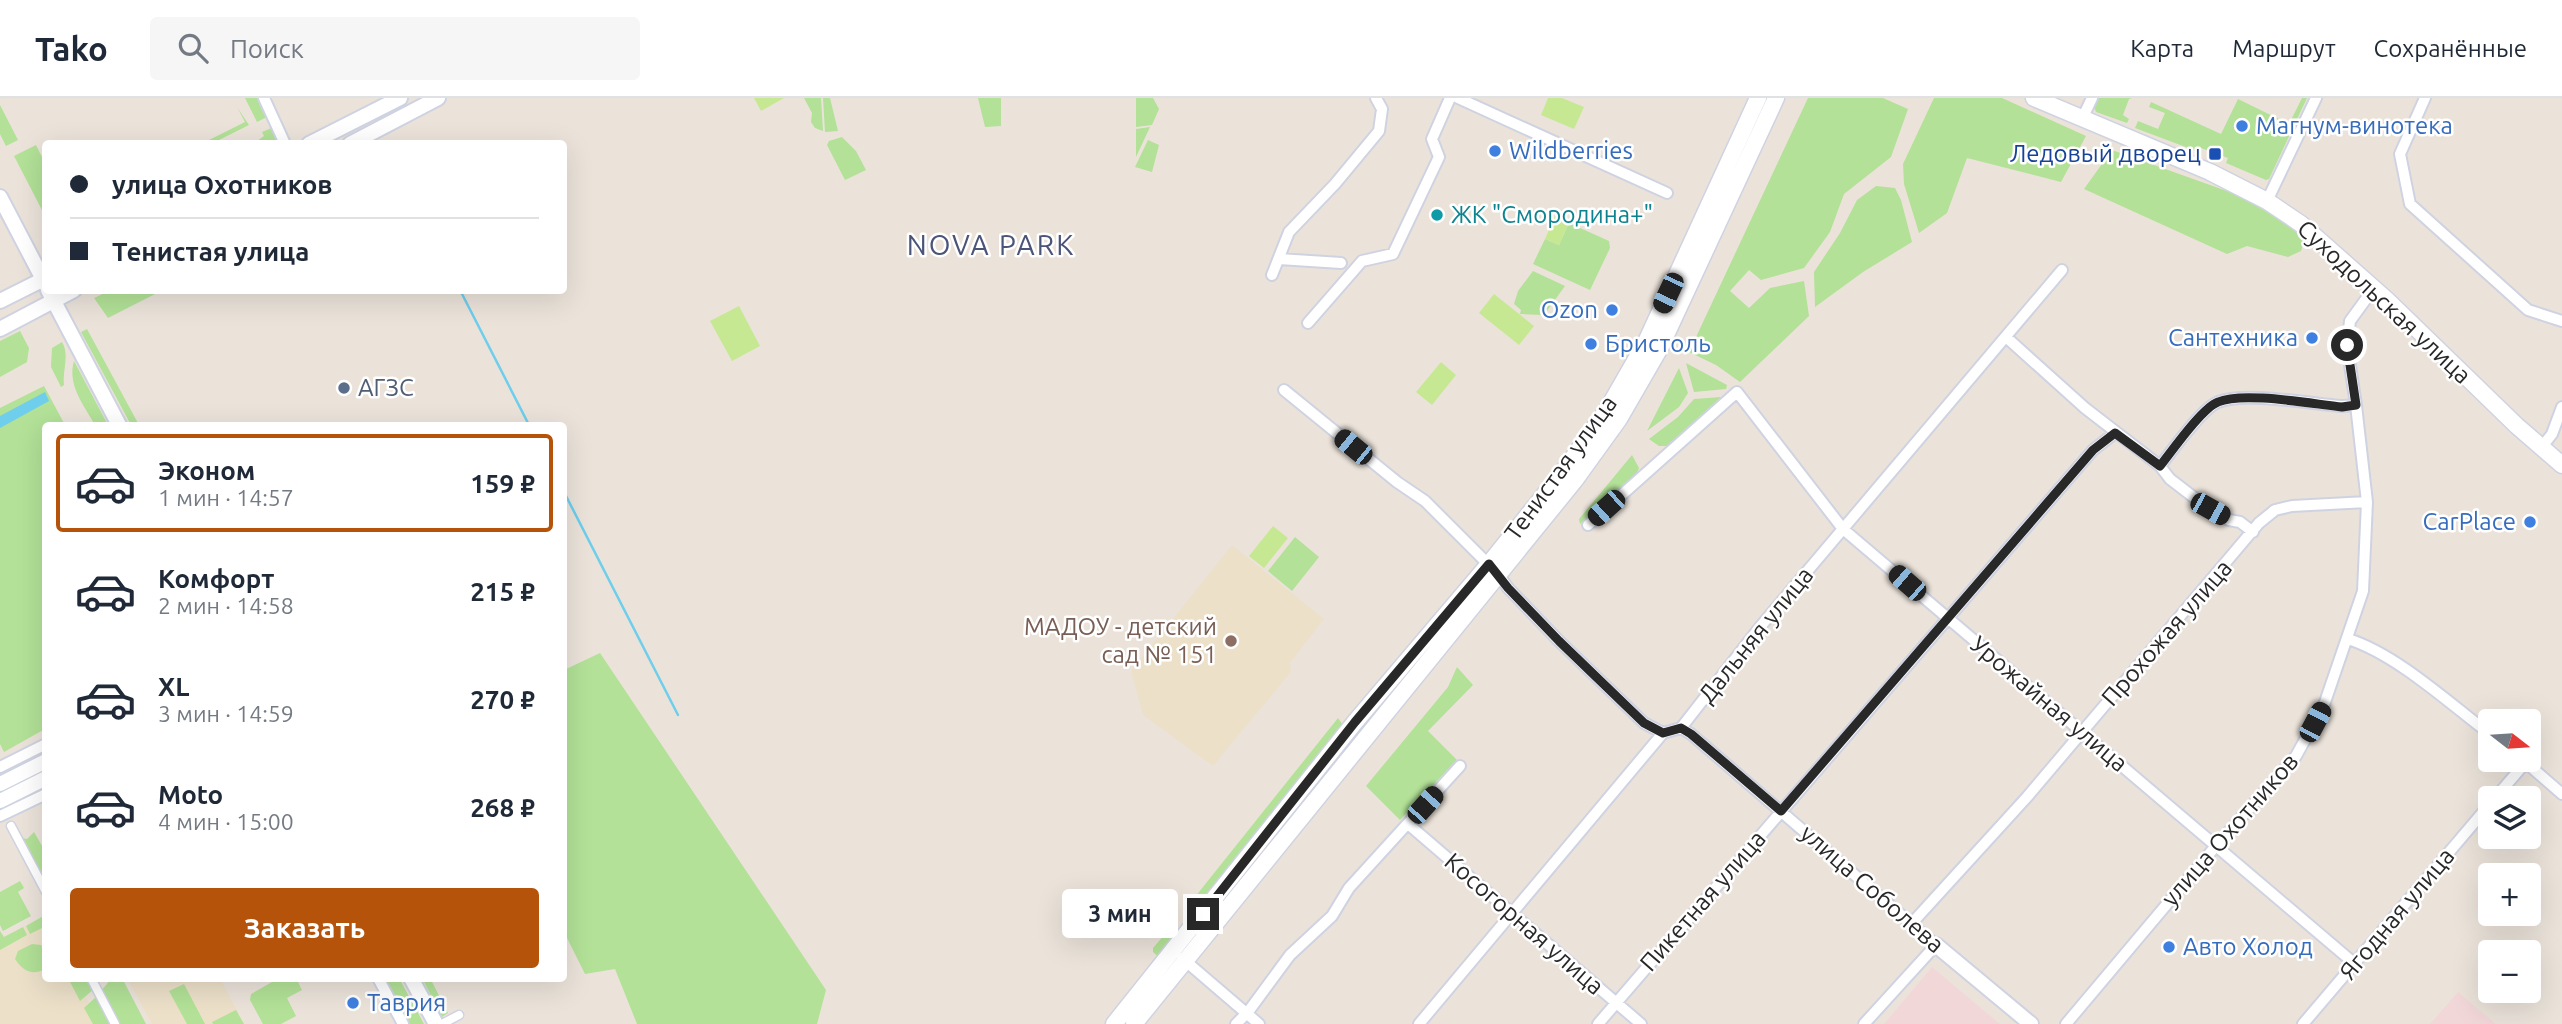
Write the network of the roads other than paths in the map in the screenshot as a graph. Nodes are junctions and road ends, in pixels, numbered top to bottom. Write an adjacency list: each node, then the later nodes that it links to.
1 (264, 98): 14 (street)
2 (400, 98): 15 (street)
3 (438, 98): 16 (street)
4 (1376, 98): 20 (street)
5 (1450, 98): 31 (street)
6 (1458, 98): 17 (street)
7 (1758, 98): 46 (main road, Тенистая улица)
8 (1776, 98): 46 (main road, Тенистая улица)
9 (2034, 98): 13 (main road, Суходольская улица)
10 (2092, 98): 13 (street)
11 (2316, 98): 19 (street)
12 (2425, 98): 30 (street)
13 (2082, 119): 19 (main road, Суходольская улица)
14 (283, 140)
15 (317, 140)
16 (359, 140)
17 (1667, 193)
18 (0, 197): 24 (street)
19 (2267, 201): 26 (main road, Суходольская улица)
20 (1279, 259): 21 (street); 23 (street)
21 (1341, 262)
22 (2062, 270): 33 (street, Дальняя улица)
23 (1272, 275)
24 (42, 277)
25 (42, 288): 29 (street)
26 (2374, 288): 35 (street, улица Охотников); 39 (main road, Суходольская улица)
27 (42, 292): 32 (street)
28 (51, 294): 37 (street)
29 (0, 301)
30 (2562, 321)
31 (1308, 323)
32 (0, 330)
33 (2006, 337): 38 (street); 44 (street, Дальняя улица)
34 (1284, 390): 46 (street)
35 (2356, 405): 40 (street); 42 (street, улица Охотников)
36 (2562, 407): 39 (street)
37 (117, 422)
38 (2115, 433): 40 (street); 47 (street, Пикетная улица)
39 (2541, 448): 41 (main road, Суходольская улица)
40 (2160, 466): 45 (street)
41 (2562, 466)
42 (2367, 502): 45 (street, Прохожая улица); 48 (street, улица Охотников)
43 (1588, 525): 44 (street, Урожайная улица)
44 (1843, 529): 47 (street, Урожайная улица); 50 (street, Дальняя улица)
45 (2253, 532): 51 (street, Прохожая улица)
46 (1494, 569): 52 (street); 75 (main road, Тенистая улица)
47 (1949, 619): 51 (street, Урожайная улица); 65 (street, Пикетная улица)
48 (2348, 639): 49 (street); 70 (street, улица Охотников)
49 (2478, 725)
50 (1681, 728): 52 (street, Дальняя улица); 65 (street, улица Соболева)
51 (2082, 732): 70 (street, Урожайная улица); 73 (street, Прохожая улица)
52 (1663, 733): 72 (street)
53 (42, 746): 56 (street)
54 (42, 763): 60 (street)
55 (1460, 766): 68 (street)
56 (0, 767)
57 (2516, 772): 61 (street)
58 (2537, 772): 62 (street)
59 (42, 780): 64 (street)
60 (0, 784)
61 (2505, 786)
62 (2562, 794)
63 (42, 796): 66 (street)
64 (0, 801)
65 (1781, 811): 73 (street, улица Соболева); 80 (street, Пикетная улица)
66 (0, 816)
67 (2478, 818): 76 (street, Ягодная улица)
68 (1408, 824): 72 (street, Косогорная улица); 81 (street)
69 (11, 826): 71 (street)
70 (2215, 847): 76 (street, Урожайная улица); 96 (street, улица Охотников)
71 (42, 884)
72 (1513, 913): 80 (street, Косогорная улица); 91 (street)
73 (1913, 922): 74 (street, улица Соболева)
74 (1936, 945): 94 (street); 95 (street, улица Соболева)
75 (1179, 956): 81 (street); 87 (main road, Тенистая улица); 88 (main road, Тенистая улица)
76 (2355, 964): 97 (street, Ягодная улица)
77 (93, 982): 83 (street)
78 (381, 982): 84 (street)
79 (413, 982): 85 (street)
80 (1614, 1003): 92 (street, Пикетная улица); 93 (street, Косогорная улица)
81 (1248, 1012): 89 (street); 90 (street)
82 (459, 1015): 86 (street)
83 (115, 1024)
84 (403, 1024)
85 (436, 1024)
86 (442, 1024)
87 (1114, 1024)
88 (1134, 1024)
89 (1236, 1024)
90 (1259, 1024)
91 (1419, 1024)
92 (1598, 1024)
93 (1641, 1024)
94 (1864, 1024)
95 (2031, 1024)
96 (2066, 1024)
97 (2303, 1024)

